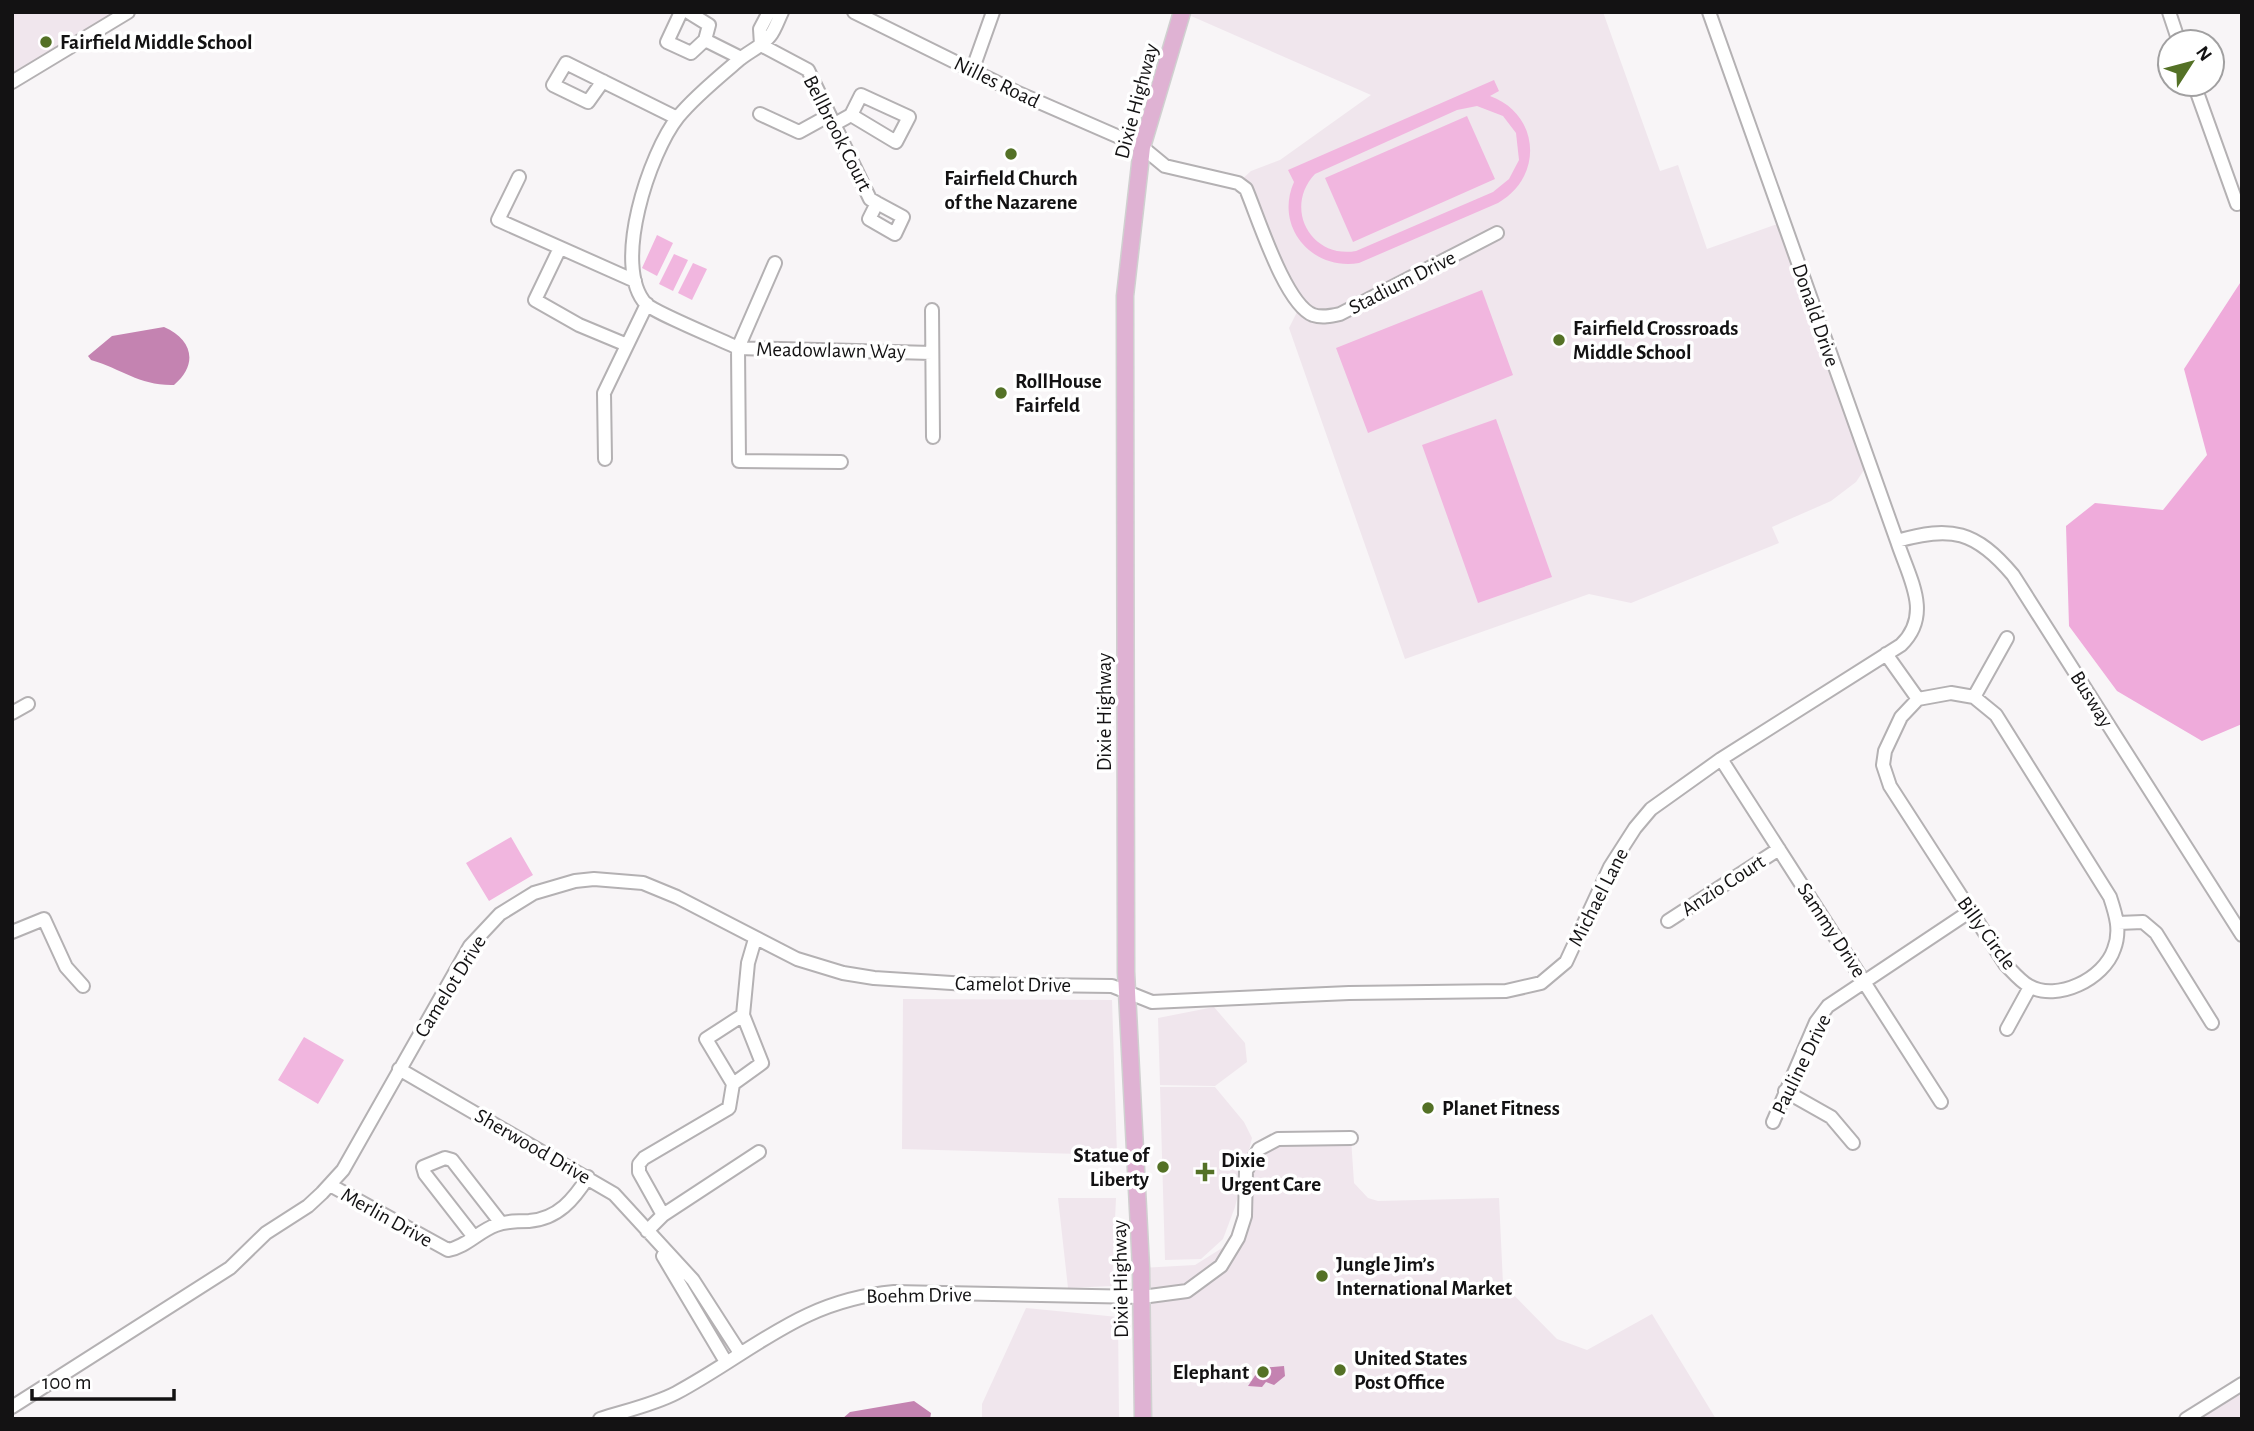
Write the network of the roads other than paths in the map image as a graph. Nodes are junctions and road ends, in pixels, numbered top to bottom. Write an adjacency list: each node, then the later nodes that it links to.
1 (128, 12): 15 (street)
2 (681, 12): 10 (street)
3 (688, 12): 10 (street)
4 (769, 12): 11 (street)
5 (782, 12): 11 (street)
6 (854, 12): 13 (street, Nilles Road)
7 (993, 12): 13 (street)
8 (1182, 12): 21 (main road, Dixie Highway)
9 (1709, 12): 37 (street, Donald Drive)
10 (705, 40): 12 (street)
11 (761, 45): 12 (street); 20 (street, Bellbrook Court)
12 (741, 58): 19 (street)
13 (972, 71): 21 (street, Nilles Road)
14 (603, 81): 19 (street)
15 (12, 82)
16 (2199, 98): 24 (street)
17 (760, 114): 20 (street)
18 (851, 115): 18 (street); 20 (street)
19 (677, 118): 28 (street)
20 (830, 120): 23 (street, Bellbrook Court)
21 (1142, 147): 25 (street, Stadium Drive); 56 (main road, Dixie Highway)
22 (519, 177): 26 (street)
23 (877, 203)
24 (2236, 204)
25 (1497, 233)
26 (560, 248): 28 (street); 31 (street)
27 (775, 263): 32 (street, Meadowlawn Way)
28 (635, 281): 29 (street)
29 (647, 304): 31 (street); 32 (street)
30 (932, 310): 33 (street)
31 (627, 345): 35 (street)
32 (738, 348): 33 (street, Meadowlawn Way); 36 (street)
33 (932, 353): 34 (street)
34 (933, 437)
35 (605, 459)
36 (841, 462)
37 (1897, 541): 38 (street, Donald Drive); 51 (street, Busway)
38 (1919, 620): 40 (street, Michael Lane)
39 (2007, 638): 41 (street)
40 (1886, 654): 42 (street); 45 (street, Michael Lane)
41 (1974, 696): 42 (street); 49 (street)
42 (1917, 699): 47 (street, Billy Circle)
43 (28, 704): 44 (street)
44 (12, 713)
45 (1721, 759): 46 (street, Sammy Drive); 56 (street, Michael Lane)
46 (1779, 849): 48 (street, Anzio Court); 53 (street, Sammy Drive)
47 (1969, 912): 53 (street, Pauline Drive); 55 (street, Billy Circle)
48 (1668, 921)
49 (2118, 923): 55 (street, Billy Circle); 58 (street)
50 (12, 932): 54 (street)
51 (2242, 935)
52 (755, 939): 56 (street, Camelot Drive); 57 (street); 60 (street, Camelot Drive)
53 (1864, 981): 62 (street, Pauline Drive); 63 (street, Sammy Drive)
54 (83, 986)
55 (2030, 987): 59 (street)
56 (1129, 995): 74 (main road, Dixie Highway)
57 (743, 1015): 61 (street); 61 (street)
58 (2212, 1023)
59 (2007, 1029)
60 (399, 1069): 68 (street, Sherwood Drive); 69 (street, Camelot Drive)
61 (733, 1084): 70 (street)
62 (1785, 1091): 64 (street, Pauline Drive); 66 (street)
63 (1941, 1102)
64 (1773, 1122)
65 (1351, 1138): 74 (street, Boehm Drive)
66 (1853, 1143)
67 (759, 1152): 70 (street)
68 (588, 1177): 71 (street, Merlin Drive); 72 (street, Sherwood Drive)
69 (330, 1185): 73 (street, Merlin Drive); 78 (street, Camelot Drive)
70 (663, 1214): 72 (street)
71 (501, 1223): 73 (street, Merlin Drive); 73 (street)
72 (650, 1235): 75 (street, Sherwood Drive); 76 (street, Sherwood Drive)
73 (474, 1237)
74 (1142, 1297): 75 (street, Boehm Drive); 80 (main road, Dixie Highway)
75 (740, 1353): 76 (street, Boehm Drive)
76 (726, 1362): 79 (street, Boehm Drive)
77 (2242, 1384): 81 (street)
78 (12, 1407)
79 (600, 1419)
80 (1143, 1419)
81 (2186, 1419)

